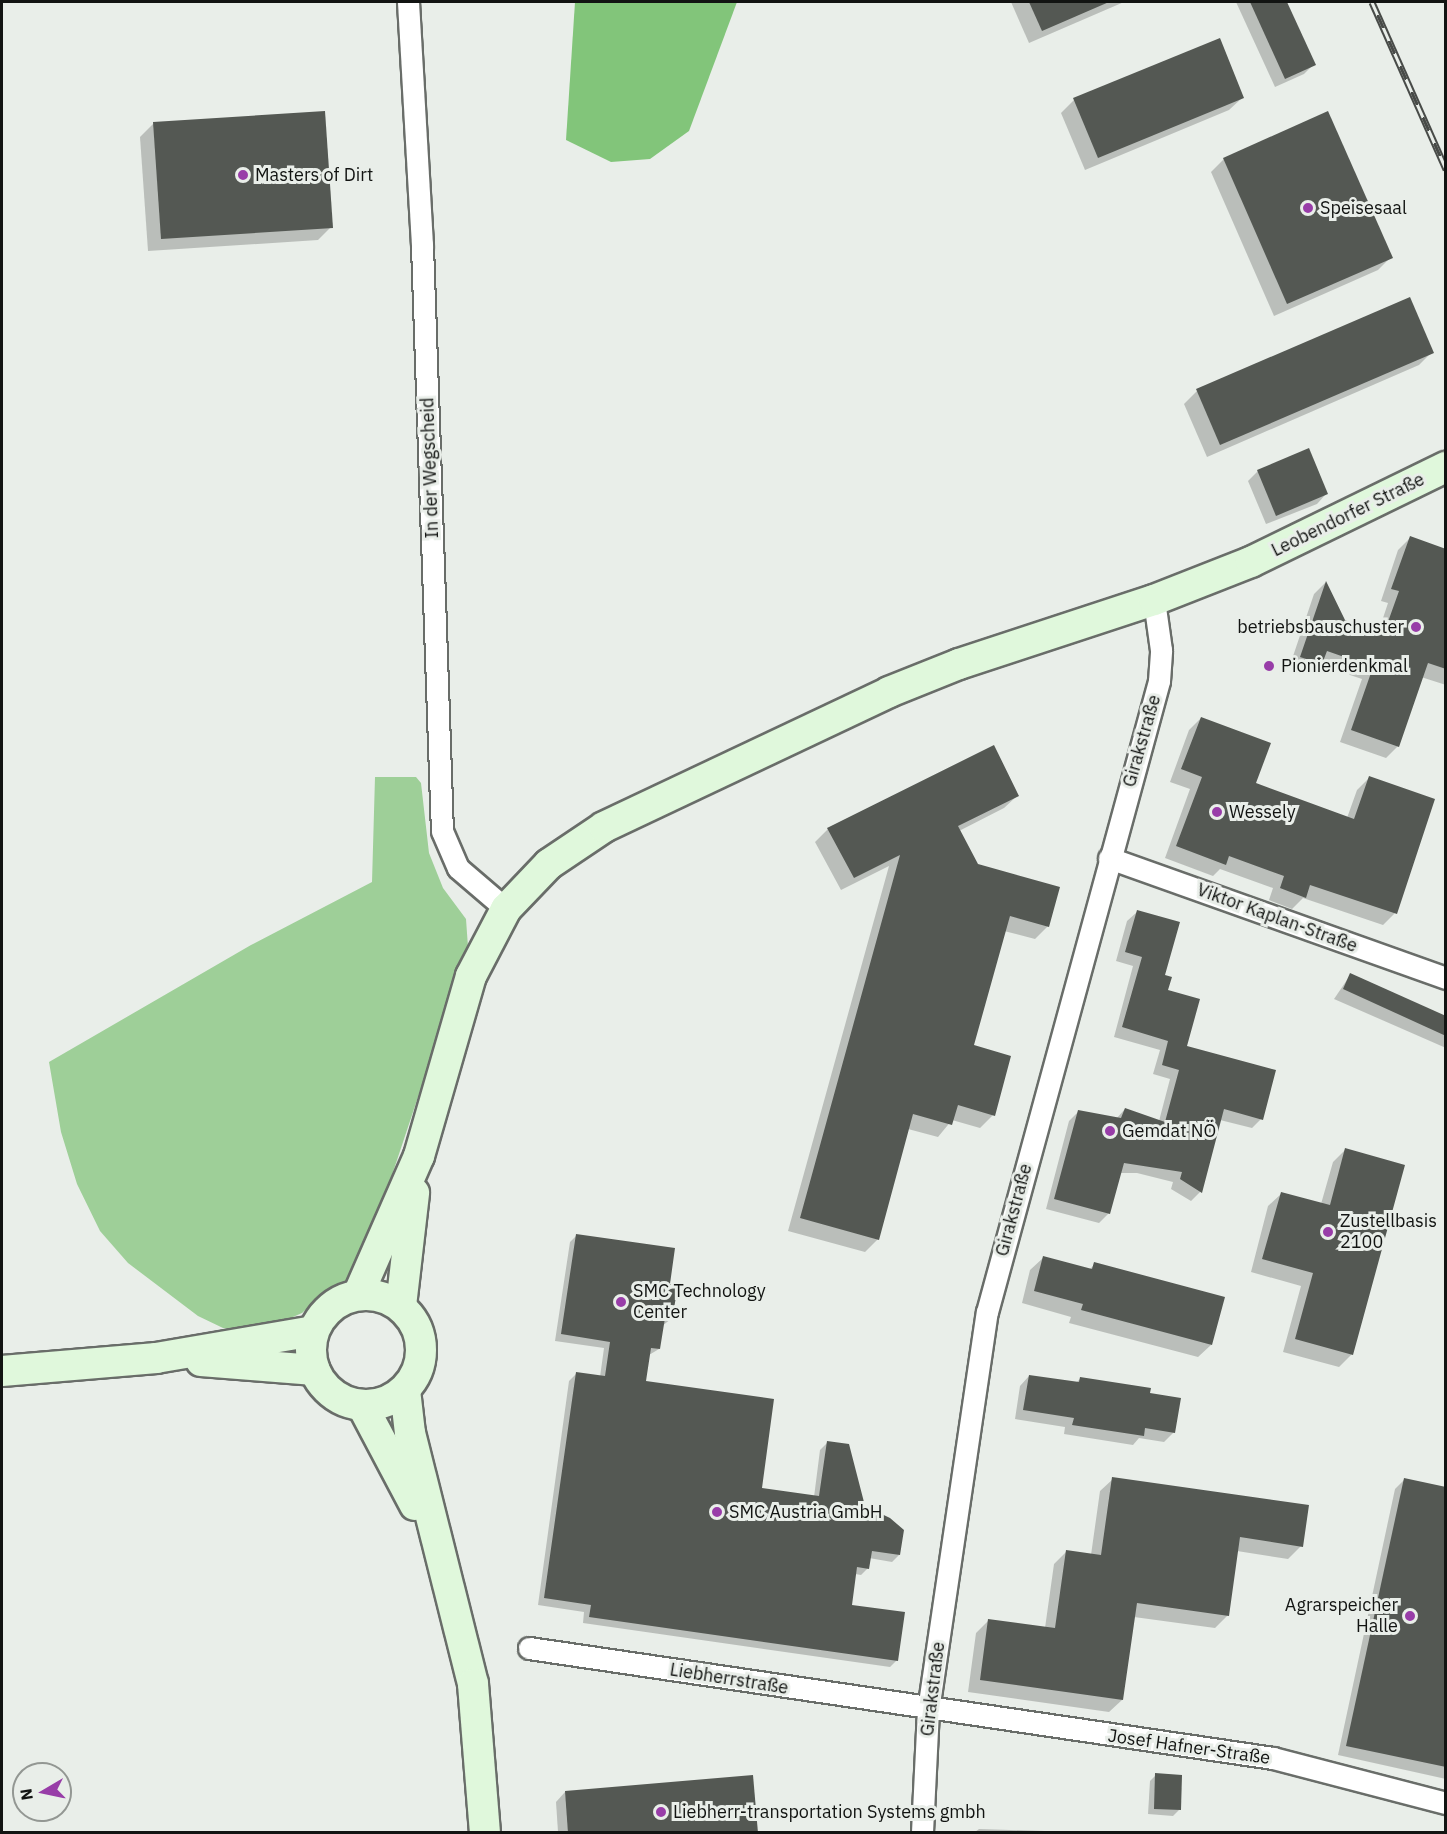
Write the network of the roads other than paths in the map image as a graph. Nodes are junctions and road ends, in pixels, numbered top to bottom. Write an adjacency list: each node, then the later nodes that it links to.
1 (408, 2): 5 (street, In der Wegscheid)
2 (1446, 467): 3 (main road, Leobendorfer Straße)
3 (1154, 600): 4 (street, Girakstraße); 5 (main road, Leobendorfer Straße)
4 (1110, 858): 6 (street, Viktor Kaplan-Straße); 18 (street, Girakstraße)
5 (506, 909): 7 (main road, Leobendorfer Straße)
6 (1446, 978)
7 (419, 1156): 8 (main road); 9 (main road)
8 (358, 1295): 9 (main road); 10 (main road)
9 (401, 1306): 14 (main road)
10 (314, 1331): 11 (main road); 12 (main road)
11 (156, 1358): 12 (main road); 13 (main road)
12 (315, 1370): 15 (main road)
13 (2, 1371)
14 (405, 1390): 15 (main road); 16 (main road)
15 (362, 1405): 16 (main road)
16 (440, 1555): 20 (main road)
17 (529, 1648): 18 (street, Liebherrstraße)
18 (928, 1710): 19 (street, Josef Hafner-Straße); 21 (street, Girakstraße)
19 (1446, 1803)
20 (485, 1833)
21 (922, 1833)

